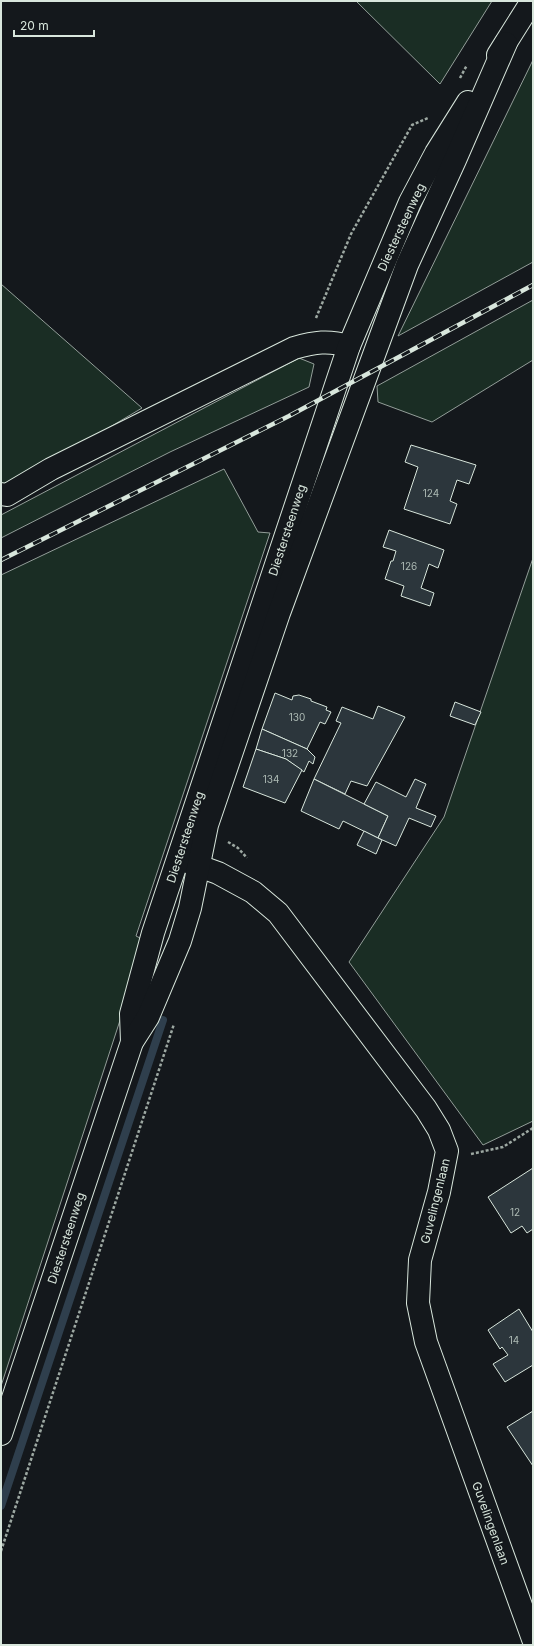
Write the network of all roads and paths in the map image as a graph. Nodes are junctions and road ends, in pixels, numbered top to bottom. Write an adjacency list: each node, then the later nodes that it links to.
1 (532, 1): 2 (main road, Diestersteenweg)
2 (506, 42): 4 (main road, Diestersteenweg); 8 (main road, Diestersteenweg)
3 (432, 116): 5 (path)
4 (342, 344): 5 (main road); 7 (main road, Diestersteenweg)
5 (305, 345): 6 (main road)
6 (1, 494)
7 (178, 858): 8 (main road, Guvelingenlaan); 10 (main road, Diestersteenweg)
8 (200, 867): 10 (main road, Diestersteenweg); 12 (main road, Guvelingenlaan)
9 (174, 1023): 14 (path)
10 (132, 1042): 13 (main road, Diestersteenweg)
11 (533, 1128): 12 (path)
12 (447, 1151): 15 (main road, Guvelingenlaan)
13 (1, 1434)
14 (1, 1551)
15 (533, 1639)

